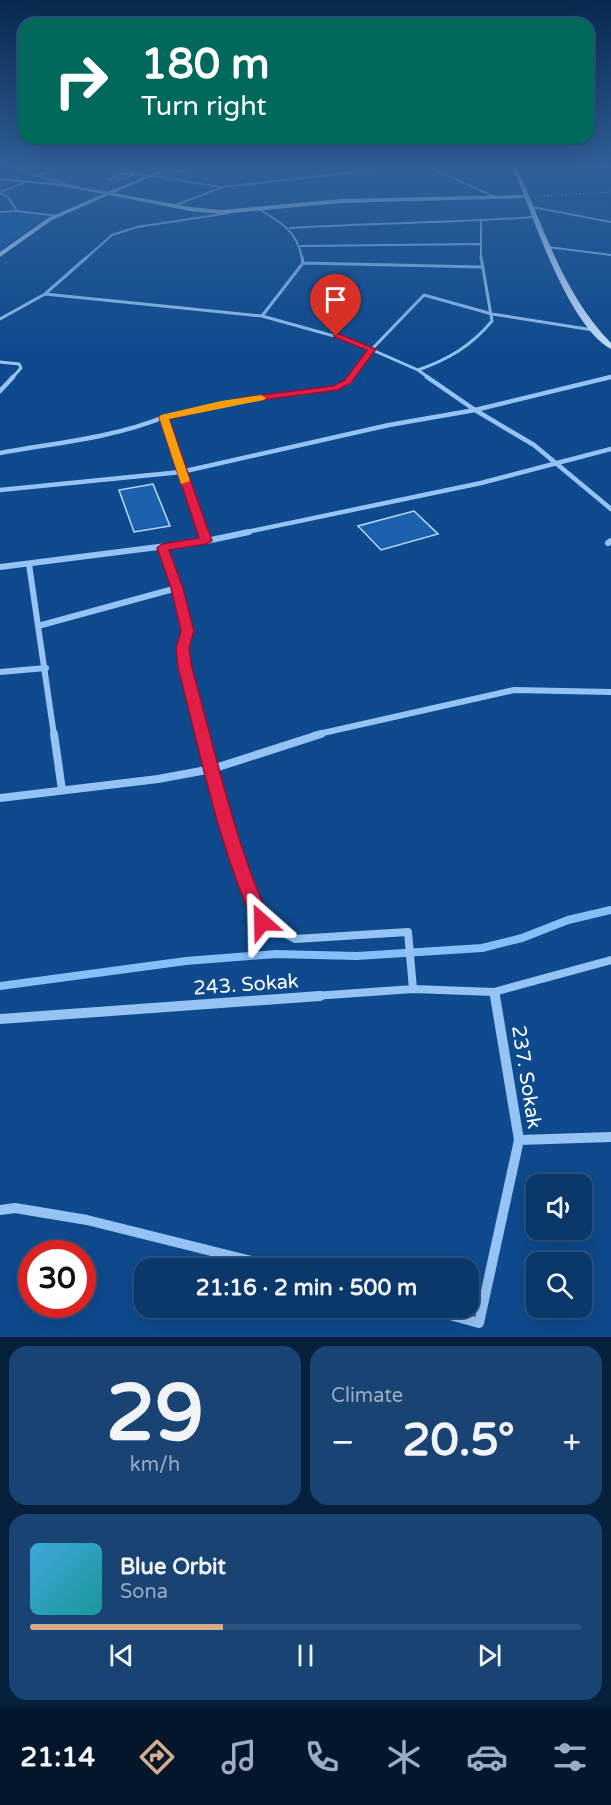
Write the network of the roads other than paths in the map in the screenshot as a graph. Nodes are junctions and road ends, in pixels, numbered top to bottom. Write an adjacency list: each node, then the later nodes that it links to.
1 (39, 228): 9 (street)
2 (137, 228): 13 (street)
3 (290, 228): 7 (street)
4 (479, 228): 6 (street)
5 (540, 228): 8 (street)
6 (480, 244): 7 (street); 12 (street)
7 (301, 246): 11 (street)
8 (548, 247): 10 (street); 17 (street)
9 (0, 255)
10 (611, 255)
11 (303, 263): 12 (street); 15 (street)
12 (483, 267): 14 (street)
13 (45, 294): 15 (street); 16 (street)
14 (492, 314): 17 (street); 19 (street); 21 (street)
15 (262, 316): 19 (street)
16 (0, 319)
17 (593, 330): 18 (street)
18 (611, 347)
19 (372, 349): 21 (street); 25 (street)
20 (0, 362): 23 (street)
21 (418, 370): 24 (street)
22 (611, 377): 24 (street)
23 (0, 391)
24 (475, 410): 28 (street); 29 (street)
25 (164, 417): 27 (street); 29 (street)
26 (611, 449): 28 (street)
27 (0, 453)
28 (553, 463): 31 (street); 32 (street)
29 (181, 472): 30 (street); 32 (street)
30 (0, 490)
31 (611, 509)
32 (206, 541): 33 (street)
33 (162, 548): 34 (street); 36 (street)
34 (29, 564): 35 (street); 37 (street)
35 (0, 567)
36 (177, 588): 37 (street); 41 (street)
37 (38, 626): 38 (street)
38 (45, 668): 39 (street); 42 (street)
39 (0, 672)
40 (611, 692): 41 (street)
41 (212, 769): 42 (street); 45 (street)
42 (62, 790): 43 (street)
43 (0, 798)
44 (611, 960): 46 (street, 243. Sokak)
45 (413, 989): 46 (street, 243. Sokak); 47 (street, 243. Sokak)
46 (494, 992): 49 (street, 237. Sokak)
47 (0, 1019)
48 (611, 1137): 49 (street)
49 (519, 1140): 52 (street, 237. Sokak)
50 (0, 1210): 51 (street)
51 (239, 1258)
52 (461, 1318)

